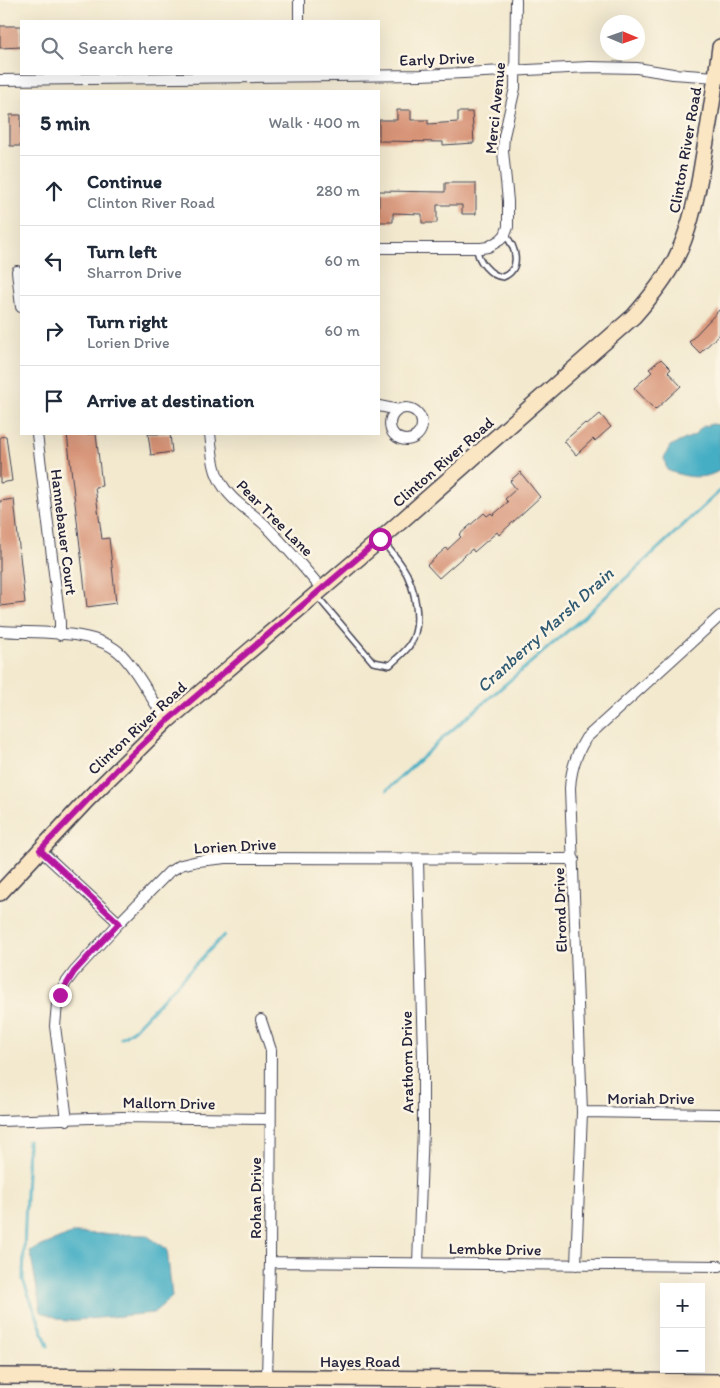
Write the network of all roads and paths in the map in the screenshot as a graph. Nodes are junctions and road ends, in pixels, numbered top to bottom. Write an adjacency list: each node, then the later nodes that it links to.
1 (299, 0): 3 (street)
2 (516, 0): 5 (street, Merci Avenue)
3 (299, 20)
4 (720, 47): 7 (street, Clinton River Road)
5 (516, 72): 6 (street, Early Drive); 7 (street, Early Drive); 9 (street, Merci Avenue)
6 (299, 75): 8 (street, Early Drive)
7 (718, 77): 20 (street, Clinton River Road)
8 (0, 80)
9 (505, 235): 11 (street); 11 (lane)
10 (380, 248): 11 (street)
11 (477, 248)
12 (17, 271): 13 (street)
13 (20, 298)
14 (380, 406): 15 (street)
15 (399, 410): 17 (street); 17 (street)
16 (380, 411): 17 (street)
17 (390, 426)
18 (37, 435): 24 (street, Hannebauer Court)
19 (210, 435): 21 (street, Pear Tree Lane)
20 (380, 539): 21 (street, Clinton River Road); 21 (lane)
21 (319, 591): 25 (street, Clinton River Road)
22 (720, 616): 27 (street, Elrond Drive)
23 (0, 631): 24 (street)
24 (60, 635): 25 (street)
25 (167, 721): 26 (street, Clinton River Road)
26 (40, 850): 29 (street, Clinton River Road); 30 (street)
27 (574, 859): 28 (street, Lorien Drive); 32 (street, Elrond Drive)
28 (418, 860): 30 (street, Lorien Drive); 38 (street, Arathorn Drive)
29 (0, 893)
30 (119, 923): 35 (street, Lorien Drive)
31 (261, 1020): 34 (street, Rohan Drive)
32 (582, 1112): 33 (street, Moriah Drive); 39 (street, Elrond Drive)
33 (720, 1114)
34 (270, 1119): 35 (street, Mallorn Drive); 37 (street, Rohan Drive)
35 (67, 1120): 36 (street)
36 (0, 1121)
37 (270, 1262): 38 (street, Lembke Drive); 42 (street, Rohan Drive)
38 (418, 1263): 39 (street, Lembke Drive)
39 (576, 1266): 40 (street, Lembke Drive)
40 (720, 1266)
41 (0, 1376): 43 (street, Hayes Road)
42 (267, 1378): 43 (street, Hayes Road); 45 (street, Hayes Road)
43 (18, 1382)
44 (720, 1382): 47 (street, Hayes Road)
45 (309, 1383): 46 (street, Hayes Road)
46 (345, 1383): 47 (street, Hayes Road)
47 (607, 1384)

